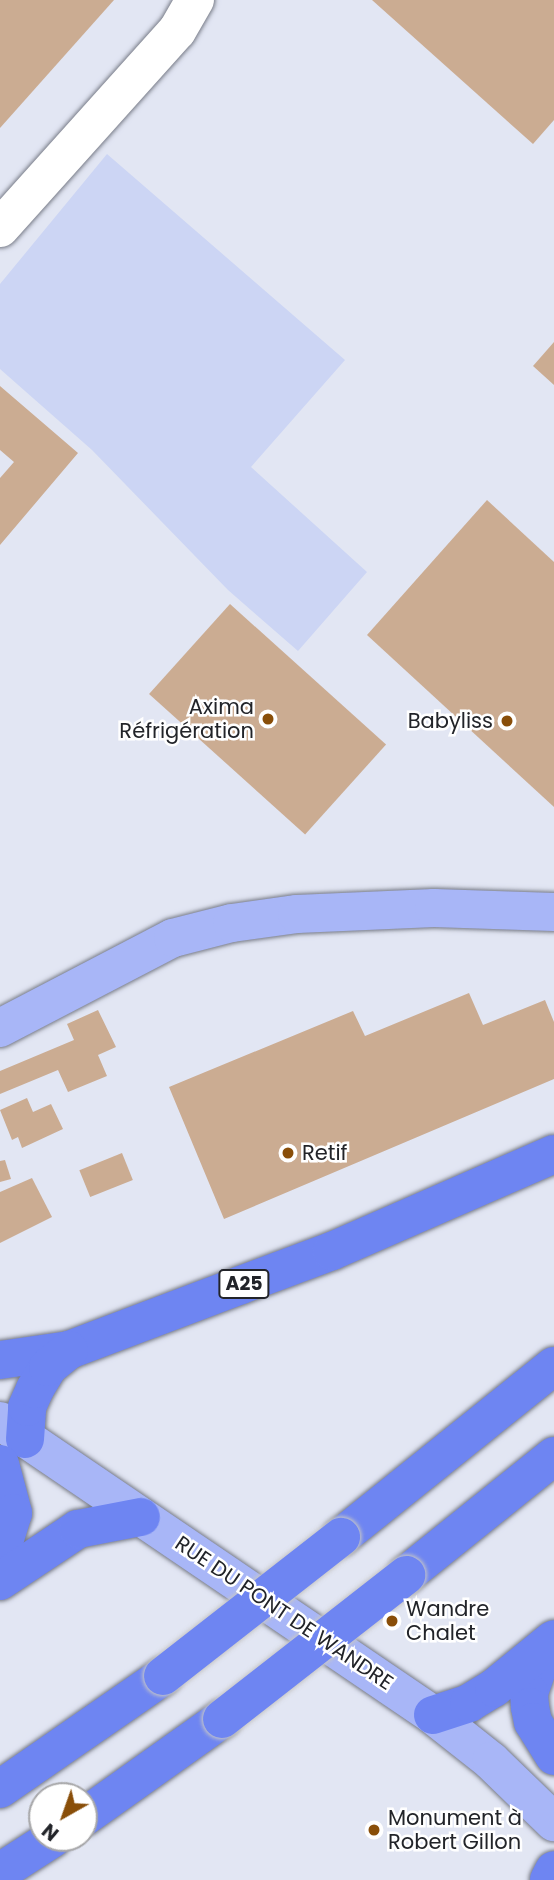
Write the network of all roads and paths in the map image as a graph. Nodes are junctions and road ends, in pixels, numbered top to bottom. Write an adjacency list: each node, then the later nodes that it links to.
1 (195, 0): 2 (street)
2 (0, 228)
3 (554, 912): 4 (main road)
4 (0, 1028)
5 (554, 1154): 6 (highway, A25)
6 (69, 1350): 7 (highway, A25); 9 (highway, A25)
7 (0, 1360)
8 (554, 1366): 17 (highway, bridge)
9 (8, 1441): 11 (main road, RUE DU PONT DE WANDRE); 12 (highway, A25)
10 (554, 1456): 18 (highway, bridge)
11 (141, 1517): 13 (highway); 15 (main road, RUE DU PONT DE WANDRE)
12 (0, 1555)
13 (0, 1581)
14 (550, 1643): 15 (highway); 16 (highway)
15 (433, 1715): 19 (main road, RUE DU PONT DE WANDRE)
16 (554, 1756)
17 (0, 1789)
18 (98, 1807)
19 (554, 1822)
20 (31, 1852): 22 (highway)
21 (554, 1870): 23 (highway)
22 (0, 1872)
23 (549, 1880)

